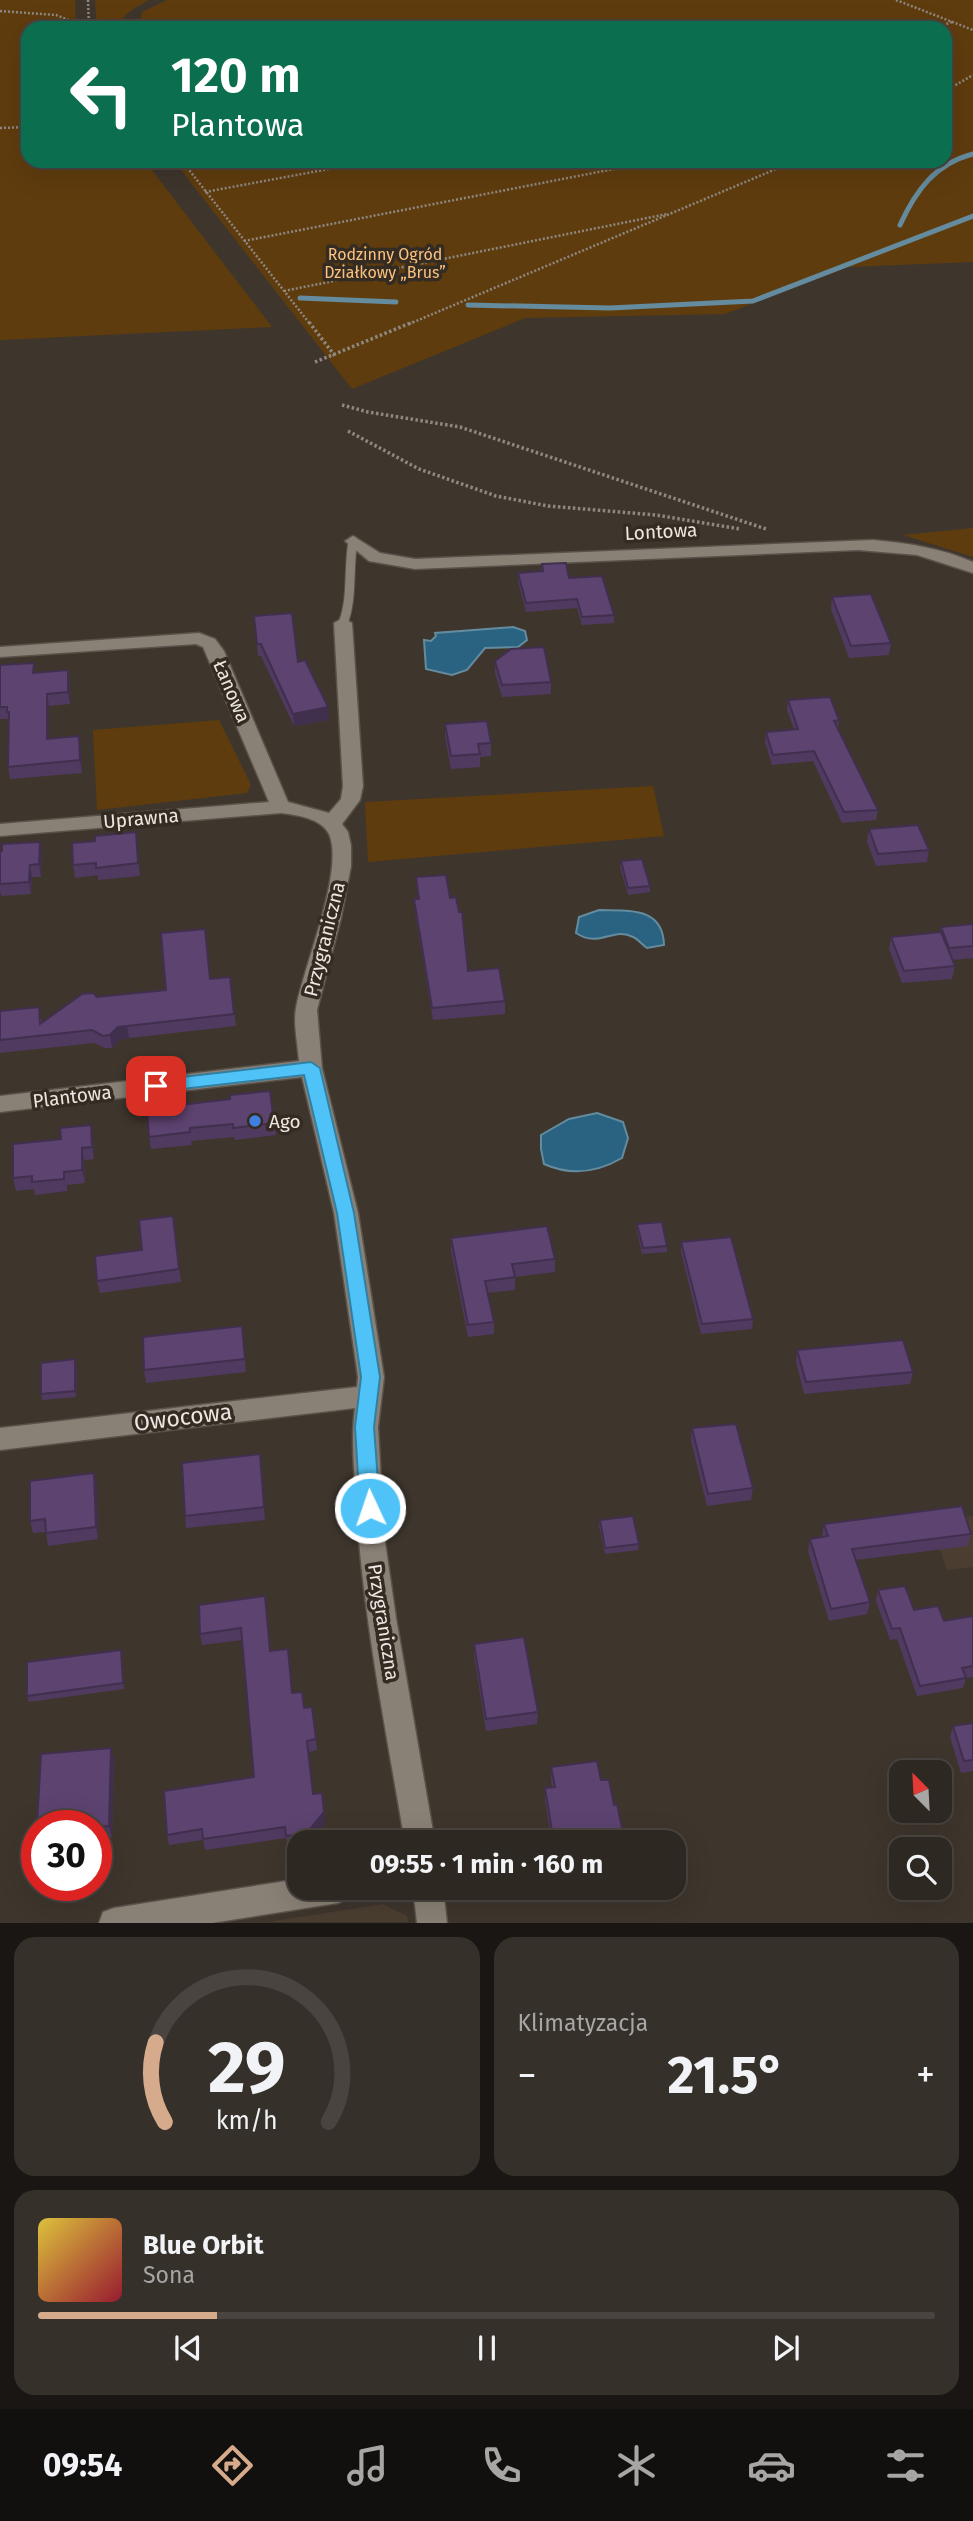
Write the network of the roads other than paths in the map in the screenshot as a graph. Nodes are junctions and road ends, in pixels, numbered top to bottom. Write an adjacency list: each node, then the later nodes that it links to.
1 (353, 541): 2 (street, Lontowa); 3 (lane)
2 (973, 568)
3 (342, 623): 6 (street)
4 (0, 652): 5 (street, Łanowa)
5 (281, 807): 6 (street); 7 (street, Uprawna)
6 (331, 824): 8 (street, Przygraniczna)
7 (0, 831)
8 (311, 1068): 9 (street, Plantowa); 10 (street, Przygraniczna)
9 (0, 1104)
10 (366, 1396): 11 (street, Owocowa); 12 (street, Przygraniczna)
11 (0, 1439)
12 (418, 1830)
13 (287, 1896): 15 (street)
14 (429, 1900): 16 (street)
15 (114, 1923)
16 (432, 1923)

